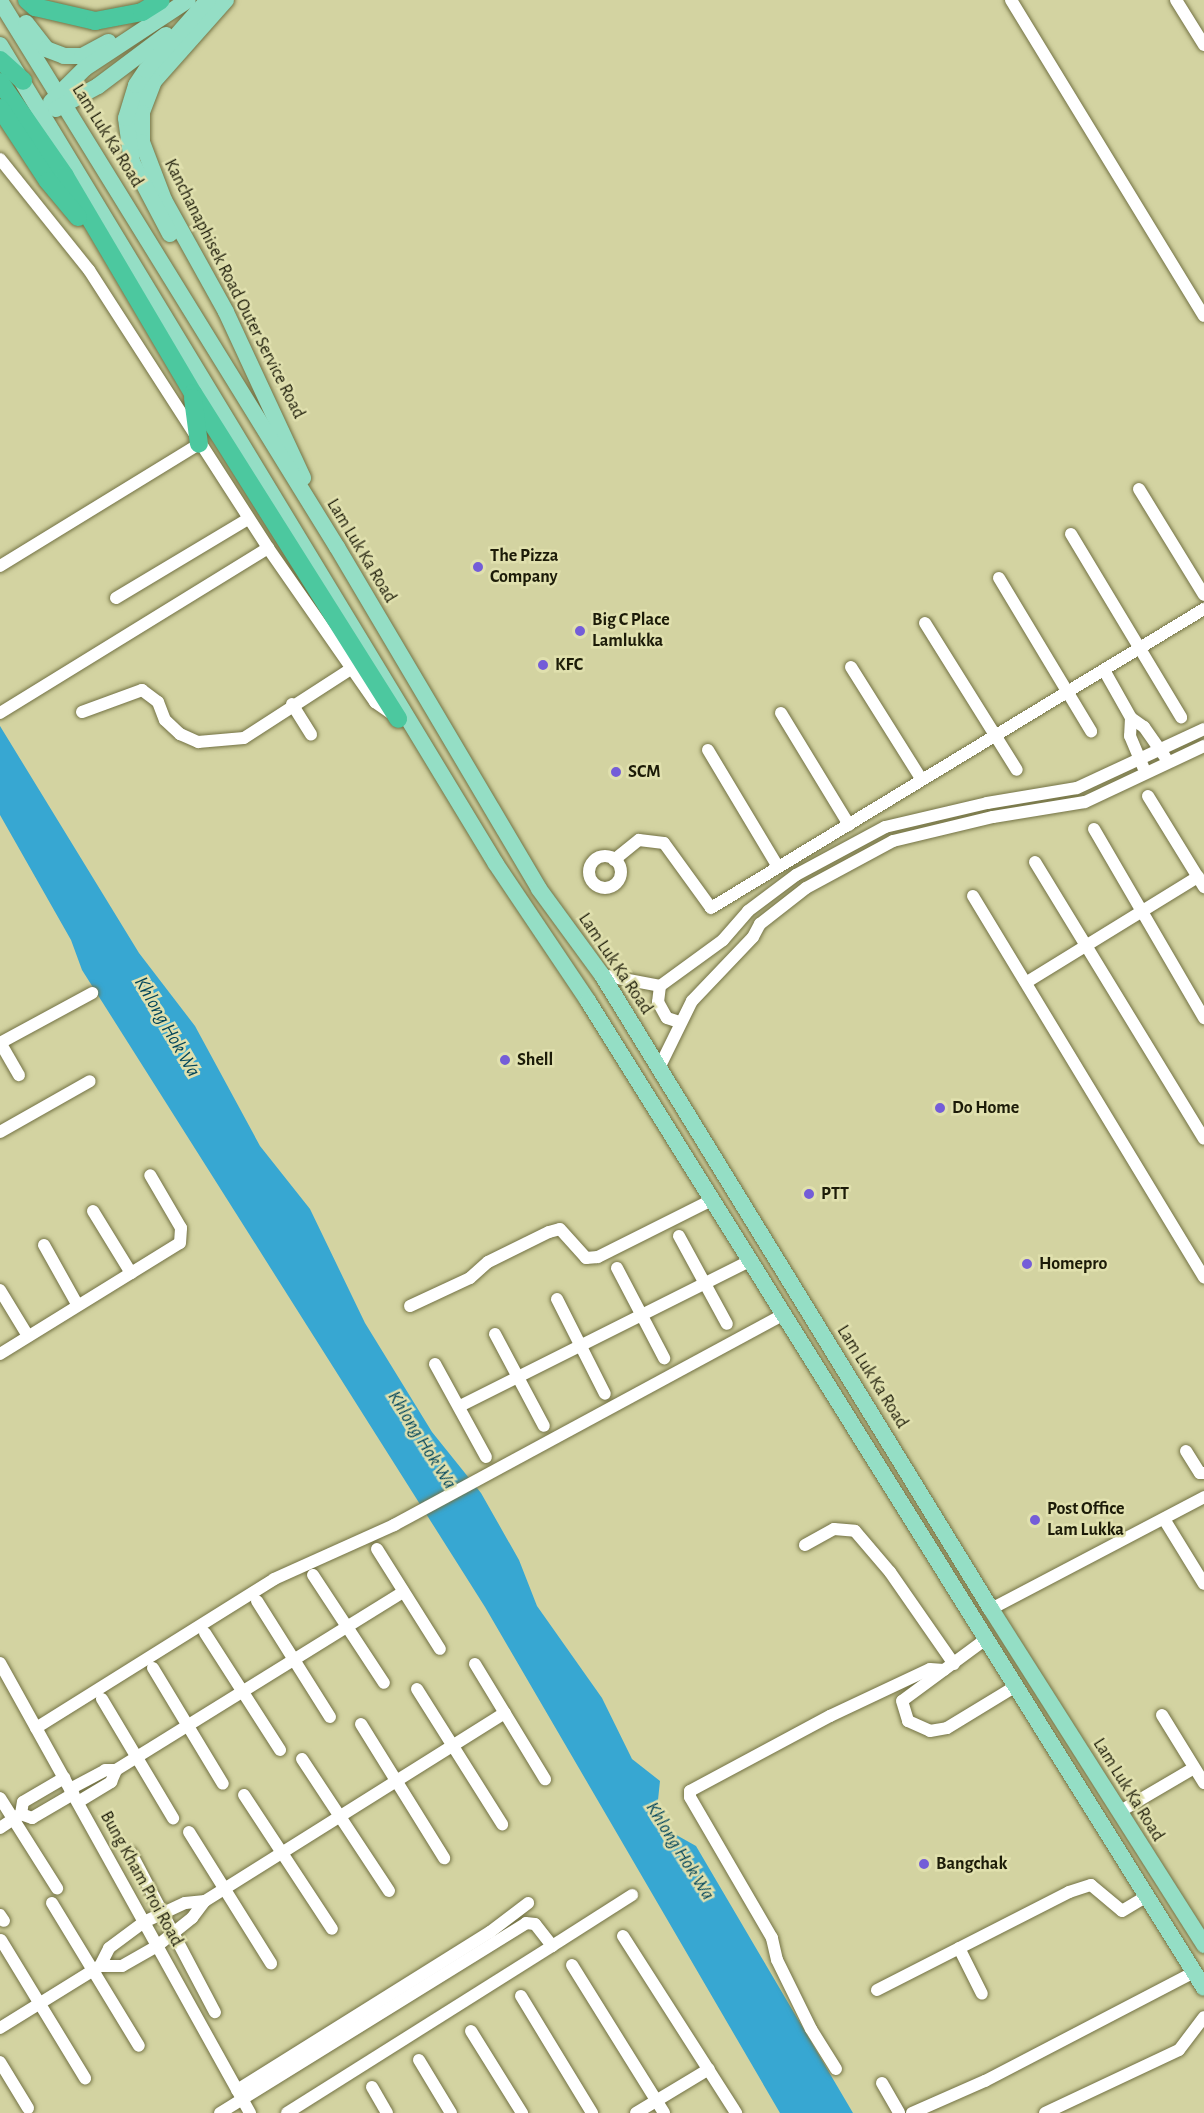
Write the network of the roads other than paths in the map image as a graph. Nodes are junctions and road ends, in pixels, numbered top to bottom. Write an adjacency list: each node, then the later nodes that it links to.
1 (10, 0): 11 (main road)
2 (27, 0): 10 (highway)
3 (161, 0): 10 (highway)
4 (188, 0): 11 (main road)
5 (206, 0): 16 (main road); 29 (main road)
6 (226, 0): 29 (main road, Kanchanaphisek Road Outer Service Road)
7 (1011, 0): 26 (street)
8 (1176, 0): 13 (street)
9 (0, 1): 19 (main road, Lam Luk Ka Road)
10 (43, 4)
11 (138, 35): 14 (main road)
12 (0, 45): 17 (main road)
13 (1204, 45)
14 (106, 55): 16 (main road); 19 (main road)
15 (0, 60): 17 (highway)
16 (117, 72): 19 (main road)
17 (23, 81): 21 (main road)
18 (0, 82): 25 (highway)
19 (62, 100): 21 (main road); 23 (main road, Lam Luk Ka Road)
20 (0, 108): 25 (highway)
21 (43, 112): 24 (main road)
22 (0, 159): 28 (street)
23 (126, 203): 24 (main road); 31 (main road, Lam Luk Ka Road)
24 (106, 216): 57 (main road)
25 (111, 258): 27 (highway)
26 (1204, 316)
27 (193, 393): 28 (highway); 52 (highway)
28 (199, 444): 32 (street); 35 (street)
29 (294, 453): 31 (main road, Kanchanaphisek Road Outer Service Road)
30 (1139, 489): 37 (street)
31 (316, 513): 81 (main road, Lam Luk Ka Road)
32 (248, 519): 34 (street); 38 (street)
33 (1071, 534): 41 (street)
34 (268, 548): 43 (street); 48 (street)
35 (0, 566)
36 (999, 578): 45 (street)
37 (1204, 595)
38 (116, 598)
39 (1204, 609): 41 (street)
40 (925, 623): 56 (street)
41 (1139, 648): 44 (street); 50 (street)
42 (851, 667): 65 (street)
43 (352, 668): 46 (street); 52 (street)
44 (1104, 670): 45 (street); 51 (street)
45 (1067, 692): 54 (street); 56 (street)
46 (292, 704): 47 (street); 55 (street)
47 (82, 712)
48 (0, 713)
49 (781, 713): 69 (street)
50 (1181, 717)
51 (1131, 718): 60 (street); 61 (street)
52 (398, 719): 57 (main road)
53 (1204, 729): 60 (street)
54 (1091, 731)
55 (311, 734)
56 (996, 737): 63 (street); 65 (street)
57 (420, 740): 95 (main road)
58 (1204, 746): 62 (street)
59 (708, 750): 73 (street)
60 (1161, 751): 61 (street); 62 (street)
61 (1138, 761): 64 (street); 67 (street)
62 (1168, 764): 64 (street)
63 (1017, 770)
64 (1149, 774): 68 (street)
65 (922, 780): 69 (street)
66 (1148, 796): 74 (street)
67 (962, 809): 68 (street); 77 (street)
68 (966, 823): 78 (street)
69 (849, 825): 73 (street)
70 (1094, 829): 76 (street)
71 (614, 860): 73 (street)
72 (1035, 862): 79 (street)
73 (778, 867)
74 (1201, 882): 76 (street)
75 (973, 896): 83 (street)
76 (1141, 911): 79 (street); 86 (street)
77 (737, 926): 78 (street); 80 (street)
78 (753, 937): 82 (street)
79 (1086, 947): 83 (street); 93 (street)
80 (694, 963): 82 (street); 84 (street)
81 (602, 975): 84 (street); 89 (main road, Lam Luk Ka Road)
82 (708, 981): 87 (street)
83 (1027, 982): 102 (street)
84 (660, 986): 87 (street)
85 (92, 993): 88 (street)
86 (1204, 1018)
87 (679, 1022): 89 (street)
88 (1, 1043): 90 (street)
89 (659, 1068): 132 (main road, Lam Luk Ka Road)
90 (19, 1075)
91 (90, 1081): 92 (street)
92 (0, 1132)
93 (1204, 1139)
94 (150, 1175): 101 (street)
95 (712, 1200): 99 (main road); 107 (street)
96 (93, 1211): 101 (street)
97 (679, 1236): 103 (street)
98 (44, 1245): 106 (street)
99 (750, 1261): 103 (street); 108 (main road)
100 (617, 1268): 109 (street)
101 (131, 1273): 106 (street)
102 (1204, 1278)
103 (704, 1285): 109 (street); 110 (street)
104 (0, 1290): 112 (street)
105 (557, 1299): 113 (street)
106 (78, 1304): 112 (street)
107 (410, 1306)
108 (784, 1314): 135 (main road); 152 (street)
109 (641, 1317): 113 (street); 115 (street)
110 (727, 1324)
111 (495, 1334): 117 (street)
112 (28, 1336): 114 (street)
113 (581, 1348): 117 (street); 118 (street)
114 (0, 1354)
115 (664, 1358)
116 (435, 1364): 119 (street)
117 (518, 1378): 119 (street); 120 (street)
118 (605, 1394)
119 (460, 1406): 122 (street)
120 (544, 1426)
121 (1186, 1451): 123 (street)
122 (486, 1457)
123 (1204, 1473)
124 (1204, 1497): 125 (street)
125 (1164, 1520): 129 (street); 132 (street)
126 (805, 1545): 140 (street)
127 (377, 1549): 130 (street)
128 (313, 1575): 133 (street)
129 (1204, 1584)
130 (403, 1592): 133 (street); 136 (street)
131 (256, 1601): 137 (street)
132 (991, 1609): 165 (main road, Lam Luk Ka Road)
133 (347, 1628): 137 (street); 142 (street)
134 (205, 1633): 145 (street)
135 (986, 1639): 140 (street); 143 (main road)
136 (440, 1650)
137 (296, 1661): 145 (street); 149 (street)
138 (0, 1663): 152 (street, Bung Kham Proi Road)
139 (475, 1664): 147 (street)
140 (949, 1667): 143 (street); 210 (street)
141 (153, 1668): 151 (street)
142 (384, 1683)
143 (1016, 1686): 179 (main road)
144 (417, 1689): 153 (street)
145 (242, 1693): 151 (street); 154 (street)
146 (102, 1699): 155 (street)
147 (505, 1713): 153 (street); 158 (street)
148 (1162, 1715): 157 (street)
149 (330, 1717)
150 (362, 1724): 159 (street)
151 (188, 1726): 155 (street); 161 (street)
152 (36, 1728): 162 (street, Bung Kham Proi Road)
153 (452, 1744): 159 (street); 169 (street)
154 (280, 1750)
155 (137, 1757): 162 (street); 168 (street)
156 (302, 1759): 166 (street)
157 (1194, 1768): 160 (street); 165 (street)
158 (545, 1779)
159 (396, 1780): 166 (street); 174 (street)
160 (1204, 1783)
161 (224, 1784)
162 (71, 1791): 167 (street); 167 (street); 184 (street, Bung Kham Proi Road)
163 (244, 1795): 173 (street)
164 (0, 1798): 167 (street)
165 (1119, 1812): 189 (main road, Lam Luk Ka Road)
166 (341, 1815): 173 (street); 177 (street)
167 (17, 1817): 170 (street); 175 (street)
168 (173, 1818)
169 (502, 1824)
170 (0, 1828)
171 (189, 1832): 176 (street)
172 (131, 1853): 183 (street)
173 (283, 1853): 176 (street); 185 (street)
174 (444, 1858)
175 (57, 1888)
176 (227, 1889): 180 (street); 193 (street)
177 (388, 1891)
178 (632, 1895): 191 (street)
179 (1147, 1896): 192 (street); 196 (main road)
180 (205, 1901): 183 (street); 186 (street)
181 (52, 1903): 195 (street)
182 (528, 1903): 214 (street)
183 (162, 1914): 184 (street); 186 (street)
184 (144, 1922): 190 (street, Bung Kham Proi Road); 195 (street)
185 (332, 1929)
186 (172, 1934): 190 (street); 202 (street)
187 (623, 1936): 209 (street)
188 (1, 1940): 201 (street)
189 (1204, 1945)
190 (157, 1946): 195 (street); 214 (street, Bung Kham Proi Road)
191 (552, 1946): 214 (street); 219 (street)
192 (959, 1948): 198 (street); 199 (street)
193 (271, 1963)
194 (572, 1965): 215 (street)
195 (96, 1968): 201 (street); 206 (street)
196 (1194, 1972): 197 (main road); 228 (street)
197 (1204, 1988)
198 (877, 1990)
199 (982, 1994)
200 (521, 1996): 223 (street)
201 (39, 2004): 204 (street); 211 (street)
202 (215, 2012)
203 (1204, 2017): 229 (street)
204 (0, 2028)
205 (471, 2031): 222 (street)
206 (139, 2046)
207 (418, 2060): 221 (street)
208 (0, 2062): 216 (street)
209 (709, 2069): 215 (street); 226 (street)
210 (836, 2069)
211 (85, 2078)
212 (882, 2084): 227 (street)
213 (372, 2087): 220 (street)
214 (240, 2095): 217 (street); 218 (street, Bung Kham Proi Road)
215 (656, 2101): 224 (street); 225 (street)
216 (28, 2108)
217 (220, 2113)
218 (250, 2113)
219 (287, 2113)
220 (387, 2113)
221 (452, 2113)
222 (522, 2113)
223 (592, 2113)
224 (636, 2113)
225 (664, 2113)
226 (736, 2113)
227 (898, 2113)
228 (912, 2113)
229 (1045, 2113)

